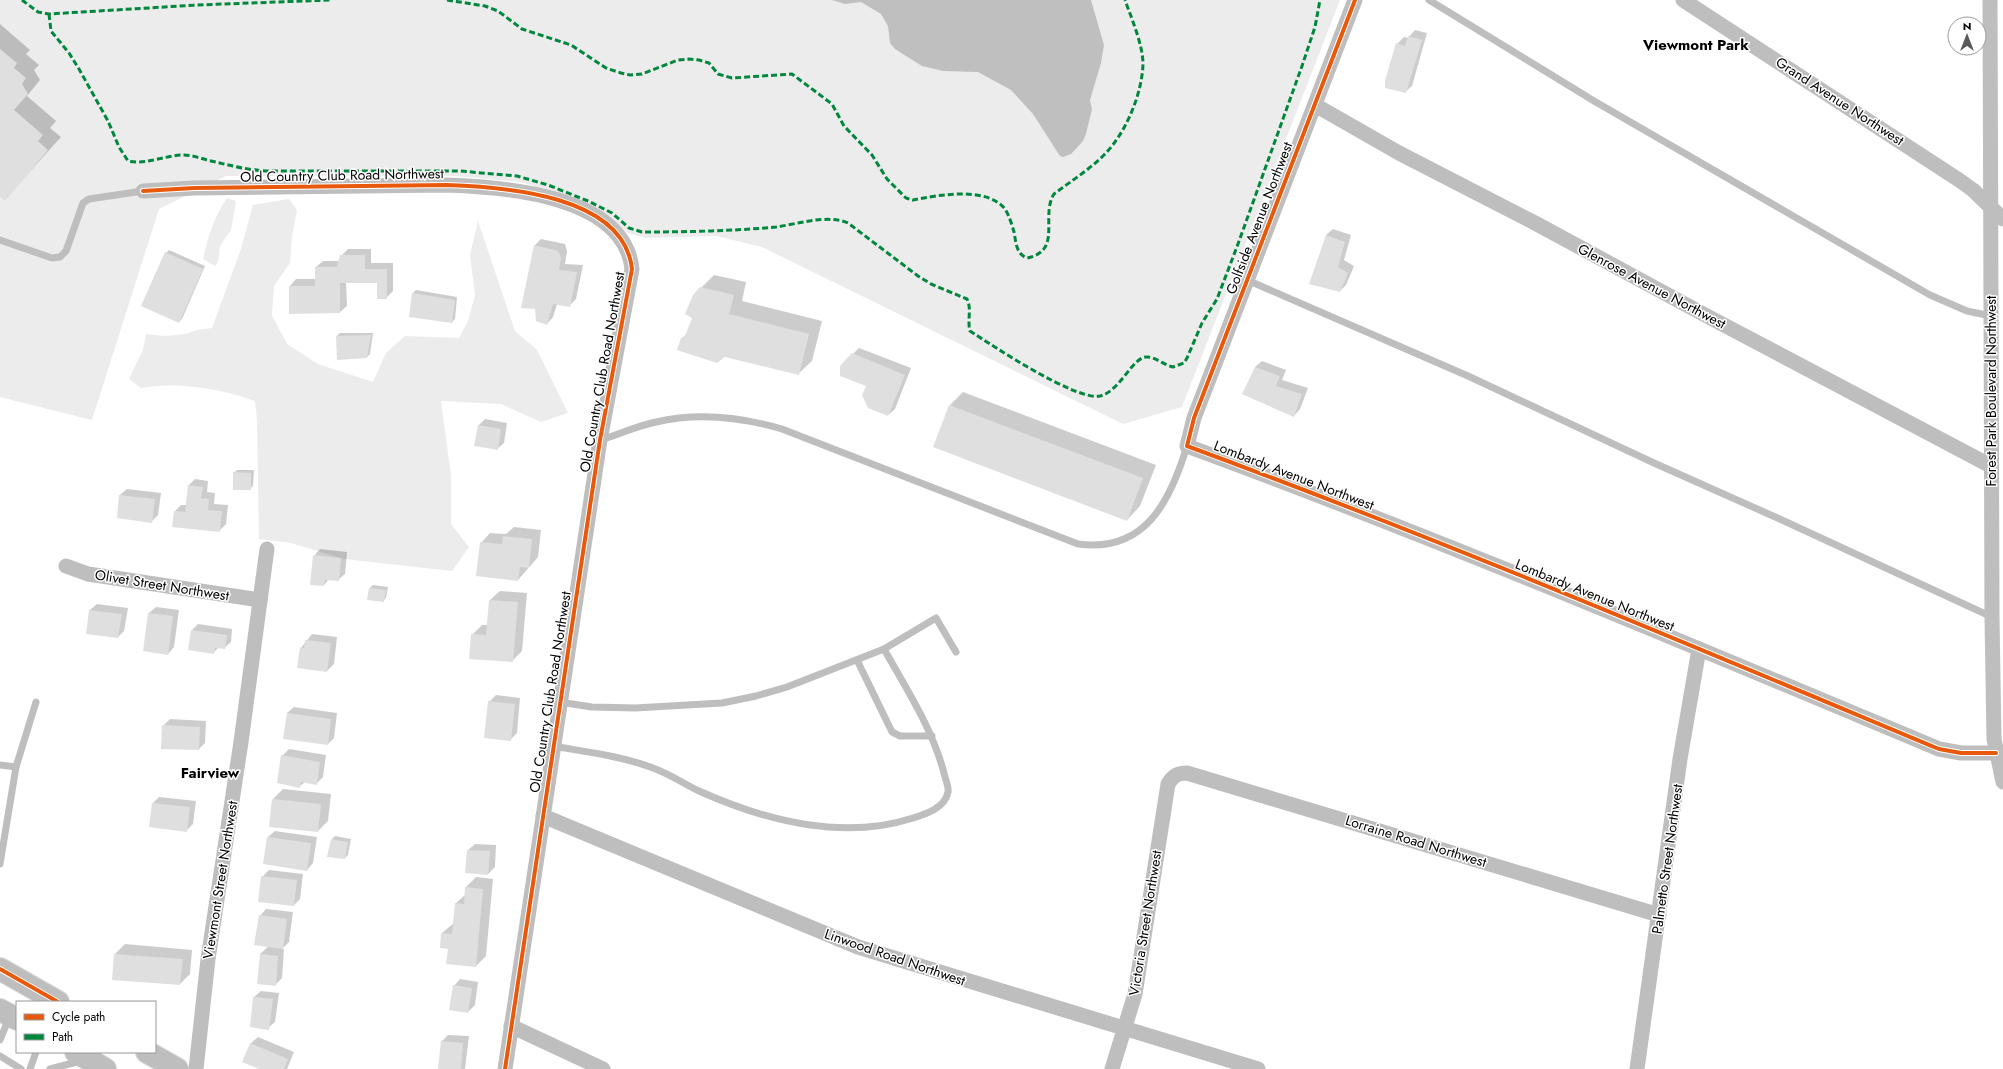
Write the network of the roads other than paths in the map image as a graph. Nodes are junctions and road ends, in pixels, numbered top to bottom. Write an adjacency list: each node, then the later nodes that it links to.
1 (1355, 0): 5 (street, Golfside Avenue Northwest)
2 (1429, 0): 11 (lane)
3 (1683, 0): 7 (street, Grand Avenue Northwest)
4 (1990, 0): 7 (street, Forest Park Boulevard Northwest)
5 (1315, 105): 10 (street, Golfside Avenue Northwest); 14 (street, Glenrose Avenue Northwest)
6 (142, 191): 9 (lane); 12 (street, Old Country Club Road Northwest)
7 (1991, 209): 8 (street, Grand Avenue Northwest); 11 (street, Forest Park Boulevard Northwest)
8 (2003, 220)
9 (0, 240)
10 (1247, 280): 13 (street, Golfside Avenue Northwest); 18 (lane)
11 (1991, 316): 14 (street, Forest Park Boulevard Northwest)
12 (600, 440): 13 (lane); 24 (street, Old Country Club Road Northwest)
13 (1187, 446): 20 (street, Lombardy Avenue Northwest)
14 (1991, 466): 18 (street, Forest Park Boulevard Northwest)
15 (267, 549): 17 (street, Viewmont Street Northwest)
16 (66, 566): 17 (street, Olivet Street Northwest)
17 (260, 600): 49 (street, Viewmont Street Northwest)
18 (1992, 617): 27 (street, Forest Park Boulevard Northwest)
19 (884, 649): 21 (lane); 22 (lane); 25 (lane)
20 (1699, 649): 27 (street, Lombardy Avenue Northwest); 34 (street, Palmetto Street Northwest)
21 (956, 652)
22 (857, 660): 24 (lane); 25 (lane)
23 (36, 702): 29 (lane)
24 (559, 702): 26 (street, Old Country Club Road Northwest)
25 (932, 736): 26 (lane)
26 (553, 746): 32 (street, Old Country Club Road Northwest)
27 (1996, 753): 31 (street, Forest Park Boulevard Northwest)
28 (0, 765): 29 (lane)
29 (16, 767): 33 (lane)
30 (1173, 776): 34 (street, Lorraine Road Northwest); 39 (street, Victoria Street Northwest)
31 (2003, 782)
32 (543, 816): 38 (street, Old Country Club Road Northwest); 39 (street, Linwood Road Northwest)
33 (0, 864)
34 (1659, 914): 54 (street, Palmetto Street Northwest)
35 (0, 969): 36 (main road)
36 (56, 1001)
37 (9, 1015): 40 (lane)
38 (512, 1026): 50 (street, Old Country Club Road Northwest); 51 (street)
39 (1125, 1030): 52 (street, Victoria Street Northwest); 53 (street, Linwood Road Northwest)
40 (0, 1040)
41 (36, 1053): 46 (lane)
42 (149, 1053): 48 (main road)
43 (0, 1056): 45 (lane)
44 (90, 1060): 47 (lane)
45 (20, 1069)
46 (30, 1069)
47 (50, 1069)
48 (177, 1069)
49 (196, 1069)
50 (505, 1069)
51 (603, 1069)
52 (1112, 1069)
53 (1258, 1069)
54 (1637, 1069)

